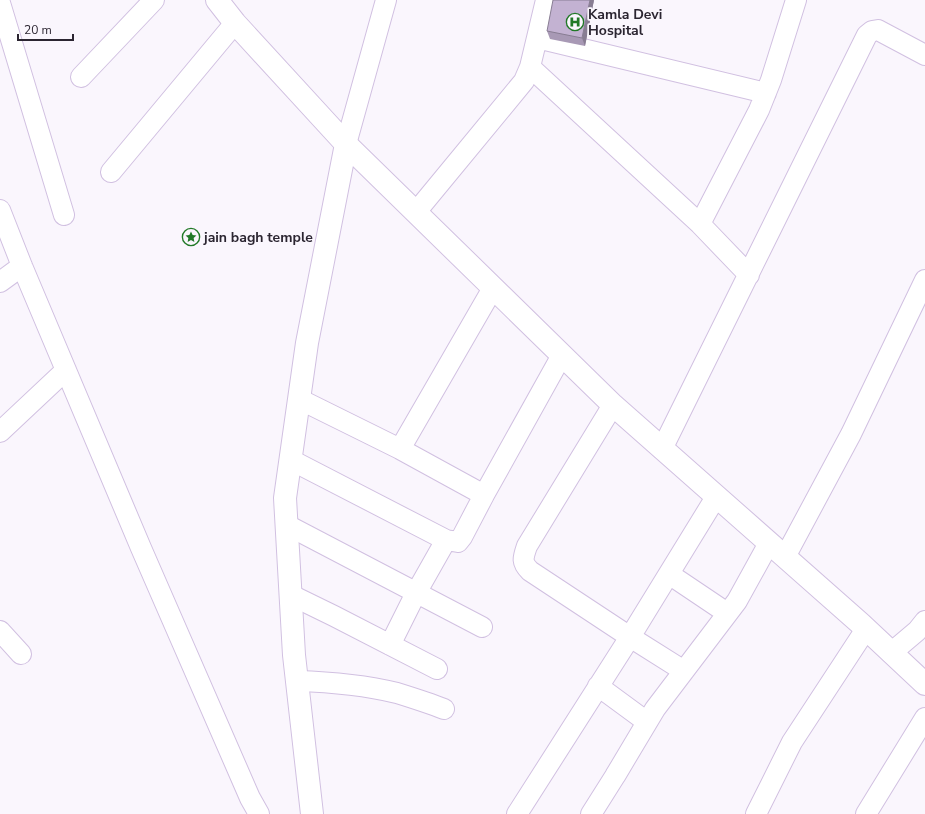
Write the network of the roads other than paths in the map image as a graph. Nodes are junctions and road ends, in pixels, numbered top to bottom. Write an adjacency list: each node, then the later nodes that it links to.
1 (154, 0): 11 (street)
2 (216, 0): 7 (street)
3 (386, 0): 13 (street)
4 (546, 0): 8 (street)
5 (796, 0): 12 (street)
6 (0, 3): 17 (street)
7 (235, 23): 13 (street); 14 (street)
8 (537, 38): 10 (street); 12 (street)
9 (925, 55): 20 (street)
10 (530, 68): 16 (street); 18 (street)
11 (81, 77)
12 (766, 93): 18 (street)
13 (346, 144): 16 (street); 26 (street)
14 (111, 172)
15 (0, 210): 19 (street)
16 (416, 212): 23 (street)
17 (64, 215)
18 (700, 224): 20 (street)
19 (22, 266): 22 (street); 25 (street)
20 (749, 275): 30 (street)
21 (925, 280): 36 (street)
22 (0, 282)
23 (493, 288): 24 (street); 29 (street)
24 (562, 355): 27 (street); 32 (street)
25 (66, 370): 28 (street); 56 (street)
26 (299, 398): 29 (street); 31 (street)
27 (612, 405): 30 (street); 45 (street)
28 (0, 432)
29 (400, 449): 32 (street)
30 (662, 449): 33 (street)
31 (291, 460): 34 (street); 35 (street)
32 (484, 495): 35 (street)
33 (716, 497): 36 (street); 37 (street)
34 (287, 525): 38 (street); 39 (street)
35 (446, 540): 38 (street)
36 (777, 550): 40 (street); 42 (street)
37 (669, 574): 40 (street); 45 (street)
38 (416, 593): 41 (street); 46 (street)
39 (291, 596): 46 (street); 50 (street)
40 (728, 613): 49 (street)
41 (482, 627)
42 (866, 629): 44 (street); 60 (street)
43 (0, 631): 47 (street)
44 (910, 636): 51 (street)
45 (630, 637): 49 (street); 52 (street)
46 (390, 645): 48 (street)
47 (21, 654)
48 (437, 670)
49 (684, 671): 55 (street)
50 (297, 681): 53 (street); 57 (street)
51 (925, 684)
52 (598, 686): 55 (street); 58 (street)
53 (444, 709)
54 (925, 718): 61 (street)
55 (647, 722): 59 (street)
56 (259, 814)
57 (312, 814)
58 (517, 814)
59 (591, 814)
60 (756, 814)
61 (866, 814)

